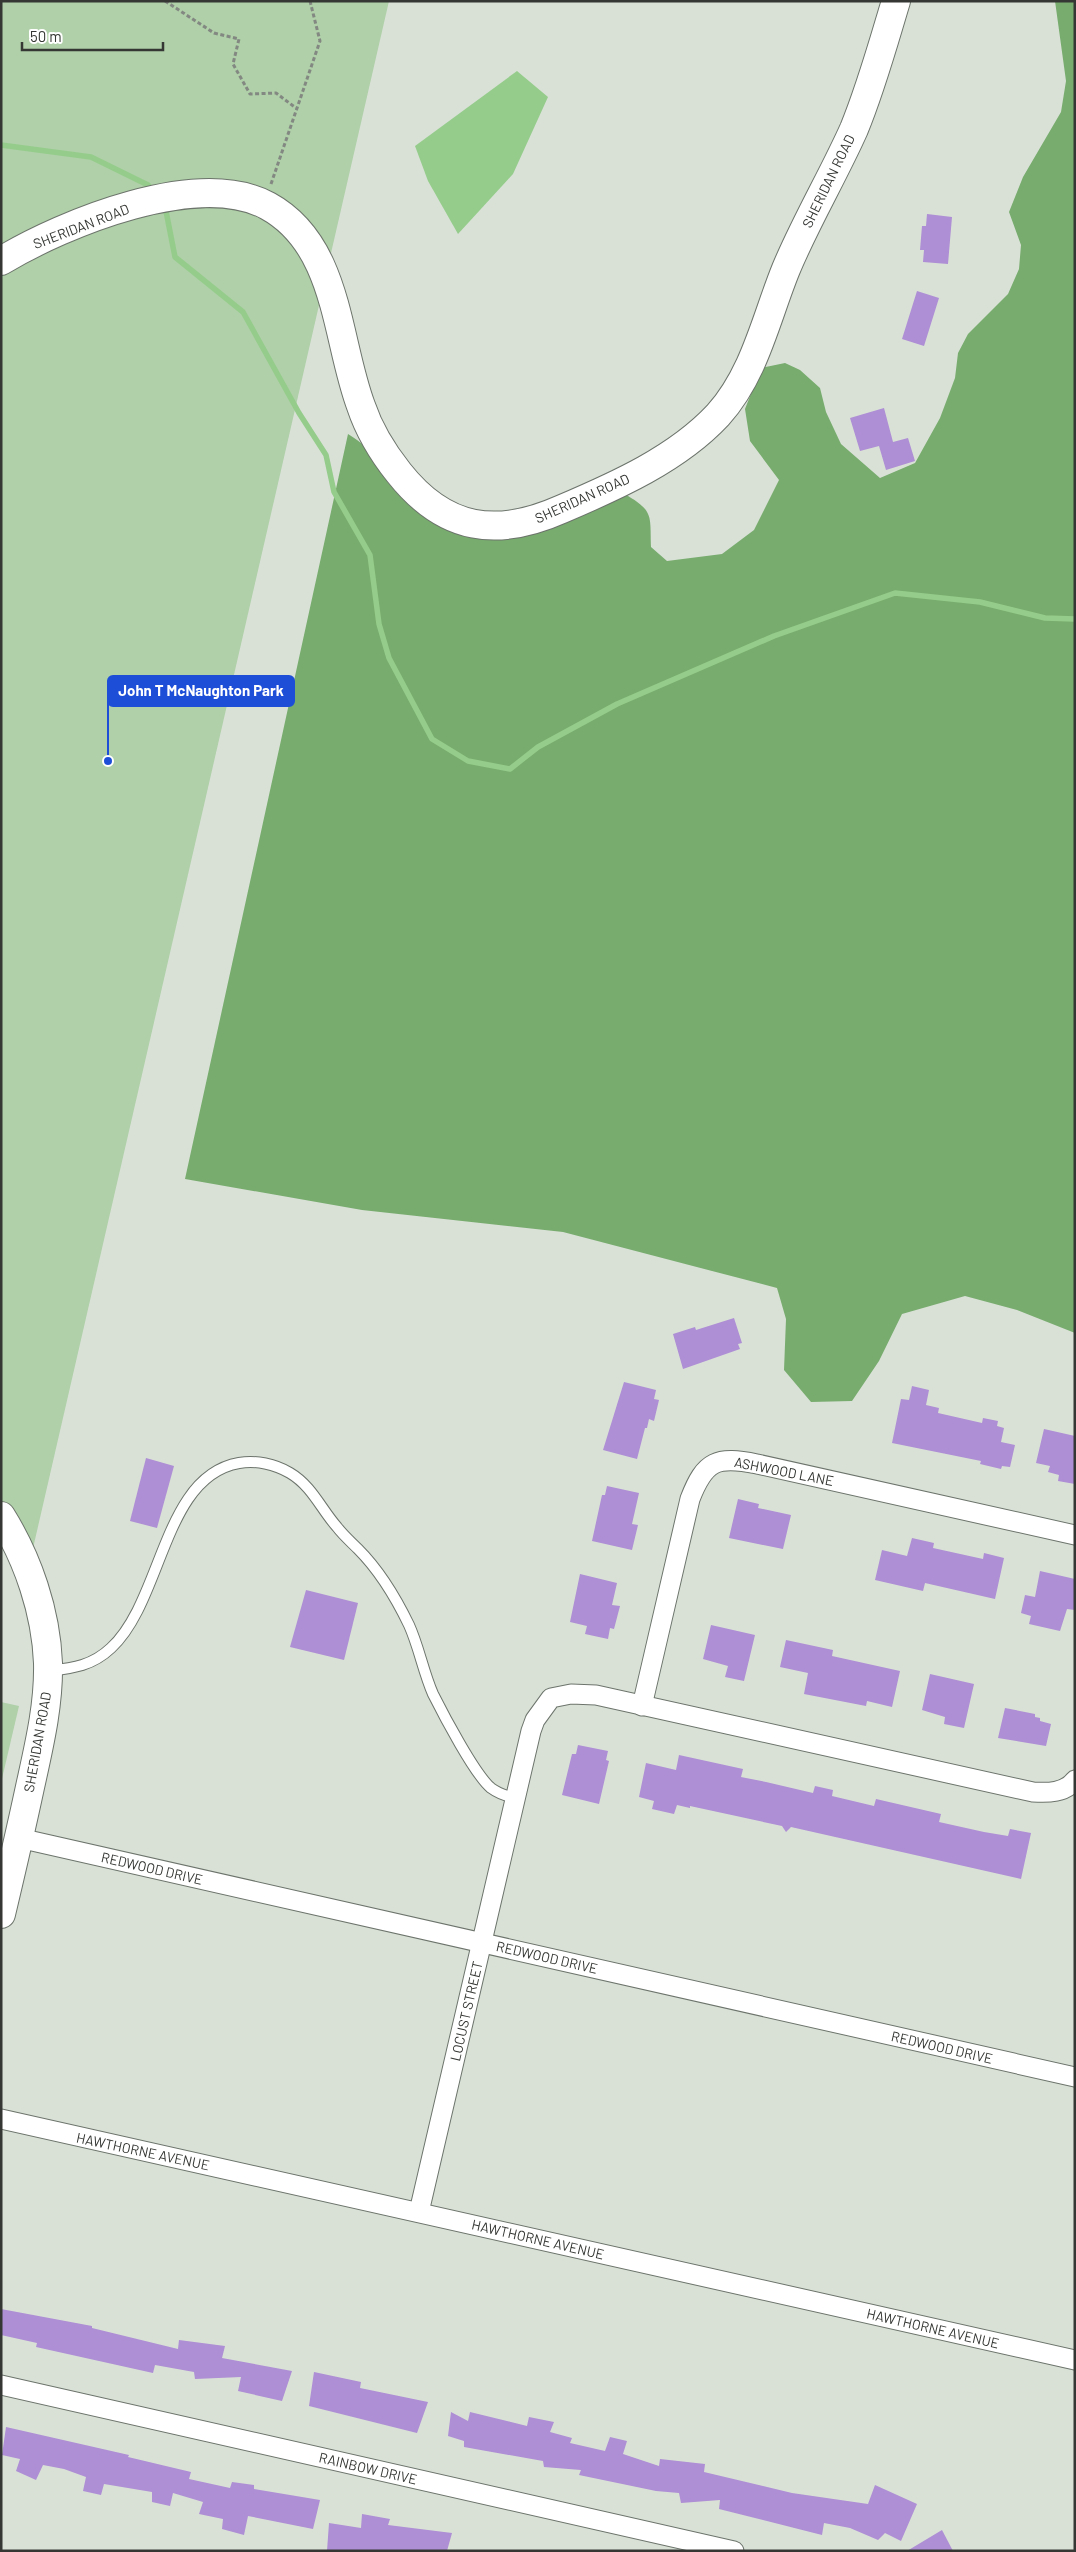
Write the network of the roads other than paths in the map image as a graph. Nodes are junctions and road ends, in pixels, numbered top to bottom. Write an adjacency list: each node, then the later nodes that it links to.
1 (896, 1): 2 (street, SHERIDAN ROAD)
2 (1, 261)
3 (1, 1516): 5 (street, SHERIDAN ROAD)
4 (1075, 1536): 6 (street, ASHWOOD LANE)
5 (47, 1671): 8 (lane); 9 (street, SHERIDAN ROAD)
6 (642, 1706): 7 (street); 8 (street, LOCUST STREET)
7 (1073, 1785)
8 (516, 1798): 11 (street, LOCUST STREET)
9 (19, 1838): 10 (street, SHERIDAN ROAD); 11 (street, REDWOOD DRIVE)
10 (1, 1914)
11 (482, 1943): 12 (street, REDWOOD DRIVE); 14 (street, LOCUST STREET)
12 (1075, 2077)
13 (1, 2119): 14 (street, HAWTHORNE AVENUE)
14 (419, 2212): 15 (street, HAWTHORNE AVENUE)
15 (1075, 2360)
16 (1, 2384): 17 (street, RAINBOW DRIVE)
17 (734, 2551)

